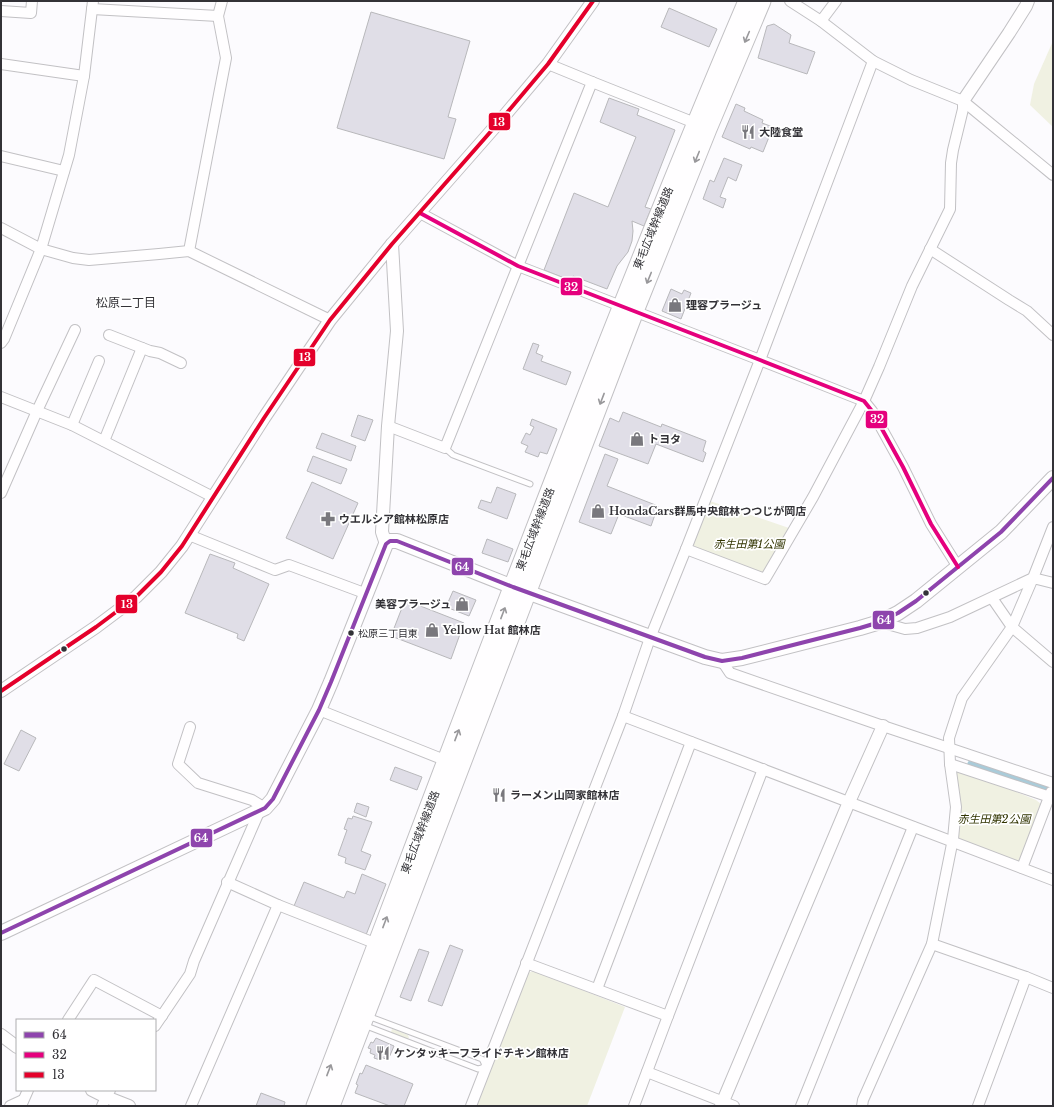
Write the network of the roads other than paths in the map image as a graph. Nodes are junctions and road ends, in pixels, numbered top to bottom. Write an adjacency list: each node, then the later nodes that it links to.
1 (32, 1): 10 (street)
2 (222, 1): 11 (street)
3 (593, 1): 15 (street)
4 (747, 1): 19 (highway, 東毛広域幹線道路)
5 (762, 1): 19 (highway, 東毛広域幹線道路, one-way to 19)
6 (790, 1): 12 (street)
7 (836, 1): 12 (street)
8 (1028, 1): 18 (street)
9 (92, 5): 11 (street); 16 (street)
10 (1, 11)
11 (218, 16): 28 (street)
12 (821, 21): 13 (street)
13 (873, 61): 18 (street); 37 (street)
14 (1, 64): 16 (street)
15 (548, 64): 17 (street); 23 (street)
16 (84, 76): 21 (street)
17 (592, 82): 19 (street); 29 (street)
18 (963, 101): 22 (street); 27 (street)
19 (702, 126): 30 (highway, 東毛広域幹線道路)
20 (1, 156): 21 (street)
21 (64, 171): 26 (street)
22 (1053, 175)
23 (420, 213): 25 (street); 29 (street)
24 (1, 228): 26 (street)
25 (392, 244): 31 (street); 44 (street)
26 (41, 249): 28 (street); 35 (street)
27 (930, 249): 34 (street); 41 (street)
28 (189, 251): 31 (street)
29 (518, 266): 30 (street); 46 (street)
30 (629, 309): 37 (street); 58 (highway, 東毛広域幹線道路)
31 (330, 320): 50 (street)
32 (75, 330): 42 (street)
33 (109, 335): 36 (street)
34 (1053, 335)
35 (1, 343)
36 (142, 348): 39 (street); 45 (street)
37 (760, 360): 41 (street); 54 (street)
38 (98, 361): 43 (street)
39 (181, 363)
40 (1, 397): 42 (street)
41 (864, 401): 54 (street); 55 (street)
42 (37, 411): 43 (street); 49 (street)
43 (72, 425): 45 (street)
44 (388, 426): 46 (street); 53 (street)
45 (104, 441): 50 (street)
46 (445, 448): 48 (lane)
47 (1053, 478): 55 (main road)
48 (530, 484)
49 (2, 488)
50 (213, 497): 52 (street)
51 (1053, 527): 56 (street)
52 (189, 535): 59 (street); 66 (street)
53 (386, 544): 58 (main road); 59 (main road)
54 (686, 549): 63 (street)
55 (958, 567): 61 (main road)
56 (1033, 578): 57 (street); 60 (street); 62 (street)
57 (1053, 583)
58 (520, 590): 63 (main road); 73 (highway, 東毛広域幹線道路, one-way to 58); 96 (highway, 東毛広域幹線道路)
59 (367, 594): 67 (main road)
60 (992, 598): 61 (street); 62 (street)
61 (880, 622): 64 (main road)
62 (1012, 627): 65 (street); 72 (street)
63 (650, 638): 64 (main road); 68 (street)
64 (722, 661): 69 (street)
65 (1053, 662)
66 (1, 691)
67 (319, 710): 73 (street); 79 (main road)
68 (623, 716): 71 (street); 89 (street)
69 (883, 726): 72 (street); 78 (street)
70 (190, 727): 79 (street)
71 (691, 742): 75 (street); 92 (street)
72 (950, 748): 74 (street); 76 (street)
73 (447, 761): 87 (highway, 東毛広域幹線道路, one-way to 73)
74 (950, 764): 77 (street); 81 (street)
75 (763, 769): 78 (street); 94 (street)
76 (1053, 784): 77 (street)
77 (1051, 798): 82 (street)
78 (849, 802): 80 (street); 106 (street)
79 (262, 810): 84 (street); 86 (main road)
80 (913, 827): 81 (street); 115 (street)
81 (953, 842): 82 (street); 88 (street)
82 (1022, 868): 83 (street)
83 (1053, 880)
84 (227, 882): 85 (street); 93 (street)
85 (278, 905): 87 (street); 109 (street)
86 (1, 933)
87 (377, 944): 110 (highway, 東毛広域幹線道路, one-way to 87)
88 (932, 944): 90 (street); 116 (street)
89 (526, 963): 92 (street); 100 (street)
90 (1026, 977): 91 (street); 117 (street)
91 (1053, 988)
92 (597, 989): 94 (street)
93 (162, 1016): 95 (street); 97 (street)
94 (668, 1016): 101 (street)
95 (69, 1019)
96 (364, 1020): 100 (lane); 100 (lane); 111 (highway, 東毛広域幹線道路)
97 (156, 1025)
98 (1, 1035): 99 (street)
99 (16, 1046)
100 (486, 1067): 112 (street)
101 (647, 1072): 106 (street); 113 (street)
102 (28, 1091): 105 (street)
103 (94, 1091): 104 (street)
104 (106, 1098): 108 (street)
105 (22, 1103): 107 (street)
106 (722, 1104): 114 (street)
107 (10, 1106)
108 (129, 1106)
109 (191, 1106)
110 (315, 1106)
111 (331, 1106)
112 (471, 1106)
113 (634, 1106)
114 (734, 1106)
115 (801, 1106)
116 (862, 1106)
117 (978, 1106)

